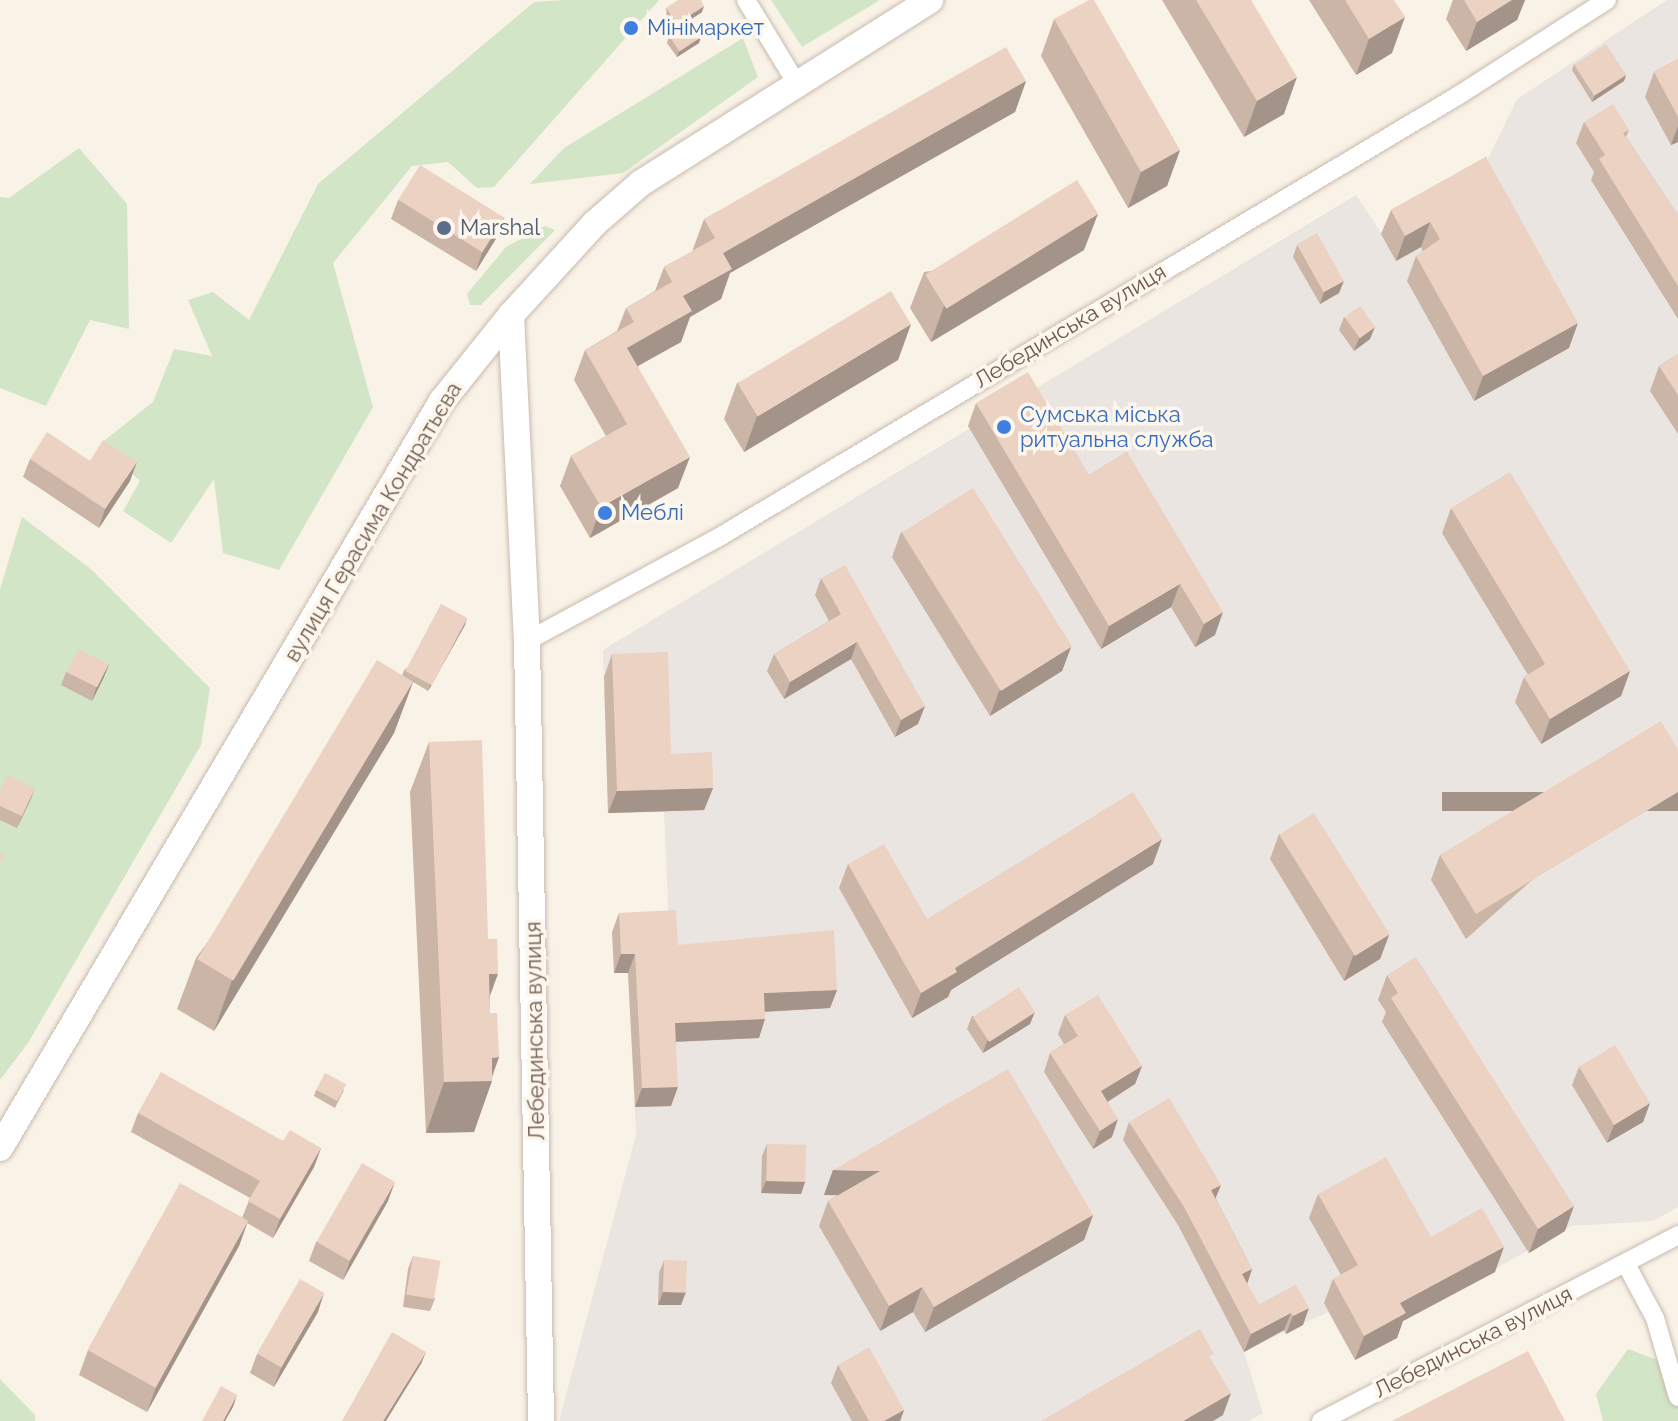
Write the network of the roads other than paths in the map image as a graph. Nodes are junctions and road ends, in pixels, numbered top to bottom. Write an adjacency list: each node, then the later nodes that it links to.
1 (746, 0): 4 (street)
2 (930, 0): 4 (main road, вулиця Герасима Кондратьєва)
3 (1607, 0): 6 (street, Лебединська вулиця)
4 (795, 81): 5 (main road, вулиця Герасима Кондратьєва)
5 (511, 315): 6 (main road, Лебединська вулиця); 7 (main road, вулиця Герасима Кондратьєва)
6 (527, 641): 11 (main road, Лебединська вулиця)
7 (0, 1148)
8 (1678, 1235): 9 (street, Лебединська вулиця)
9 (1626, 1264): 10 (street); 12 (street, Лебединська вулиця)
10 (1678, 1397)
11 (541, 1421)
12 (1321, 1421)

